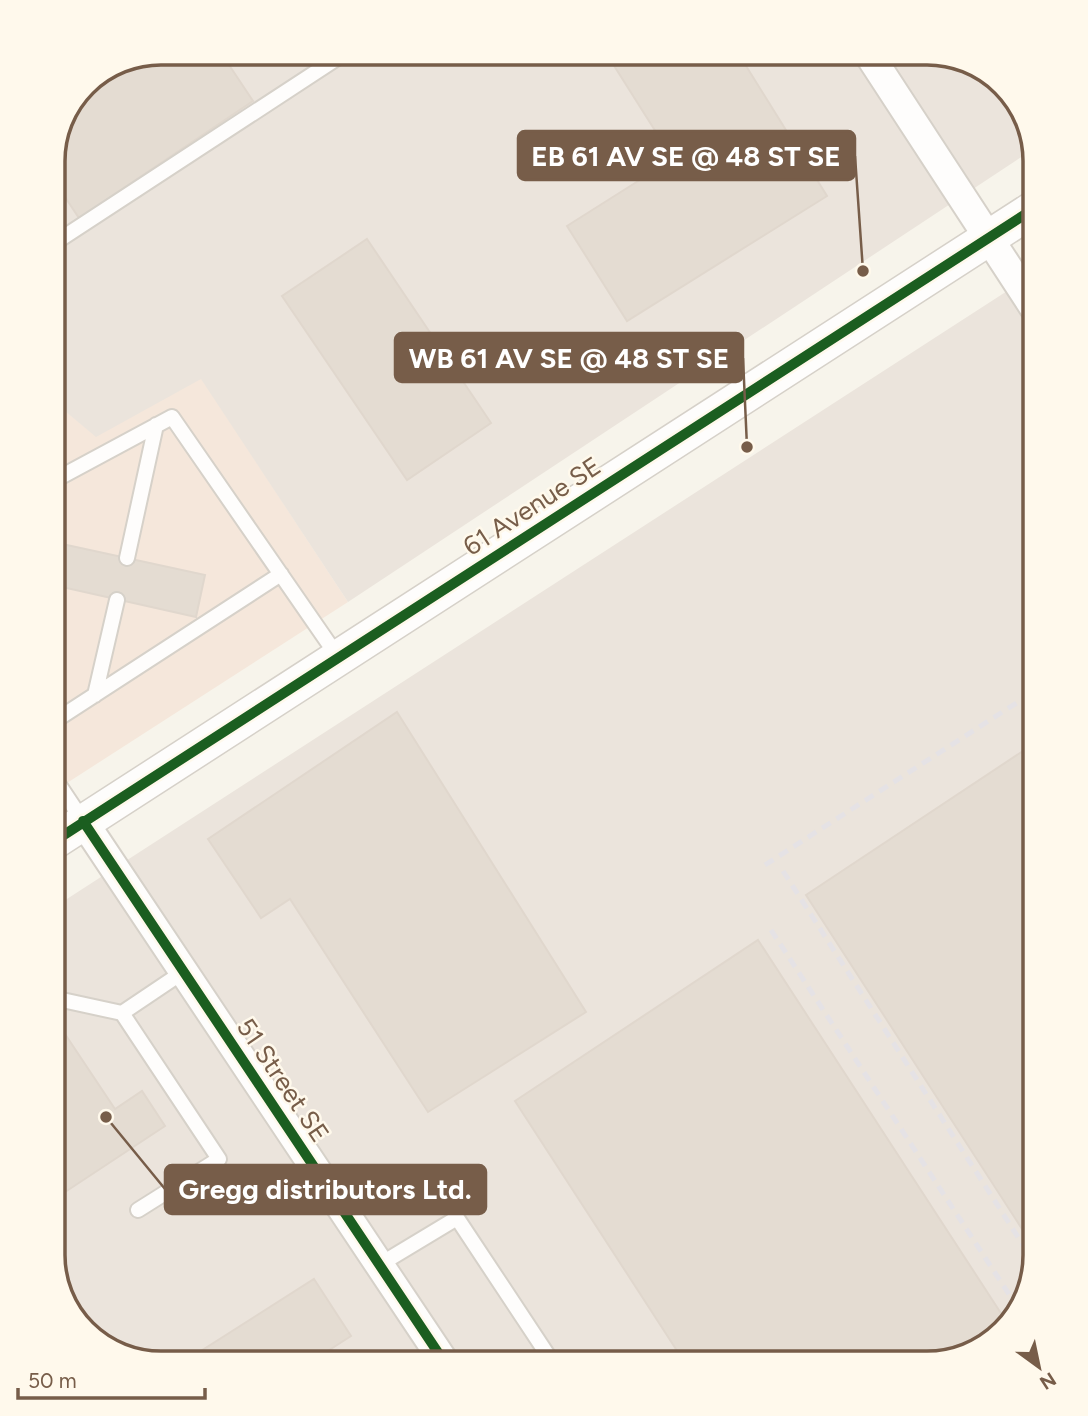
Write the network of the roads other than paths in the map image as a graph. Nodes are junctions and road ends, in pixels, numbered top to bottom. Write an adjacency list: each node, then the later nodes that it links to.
1 (325, 65): 4 (lane)
2 (877, 65): 5 (street)
3 (1023, 216): 5 (street, 61 Avenue SE)
4 (65, 236)
5 (989, 238): 6 (street); 12 (street, 61 Avenue SE)
6 (1023, 290)
7 (156, 425): 8 (lane); 9 (lane); 10 (lane)
8 (65, 474)
9 (127, 558)
10 (281, 574): 12 (lane); 13 (lane)
11 (117, 600): 13 (lane)
12 (338, 657): 16 (street, 61 Avenue SE)
13 (95, 695): 14 (lane)
14 (65, 714)
15 (65, 794): 16 (lane)
16 (83, 821): 17 (street, 61 Avenue SE); 18 (street, 51 Street SE)
17 (65, 834)
18 (183, 972): 20 (lane); 22 (street, 51 Street SE)
19 (65, 1001): 20 (lane)
20 (122, 1013): 21 (lane)
21 (138, 1210)
22 (379, 1265): 23 (street, 51 Street SE); 24 (lane)
23 (437, 1351)
24 (545, 1351)

